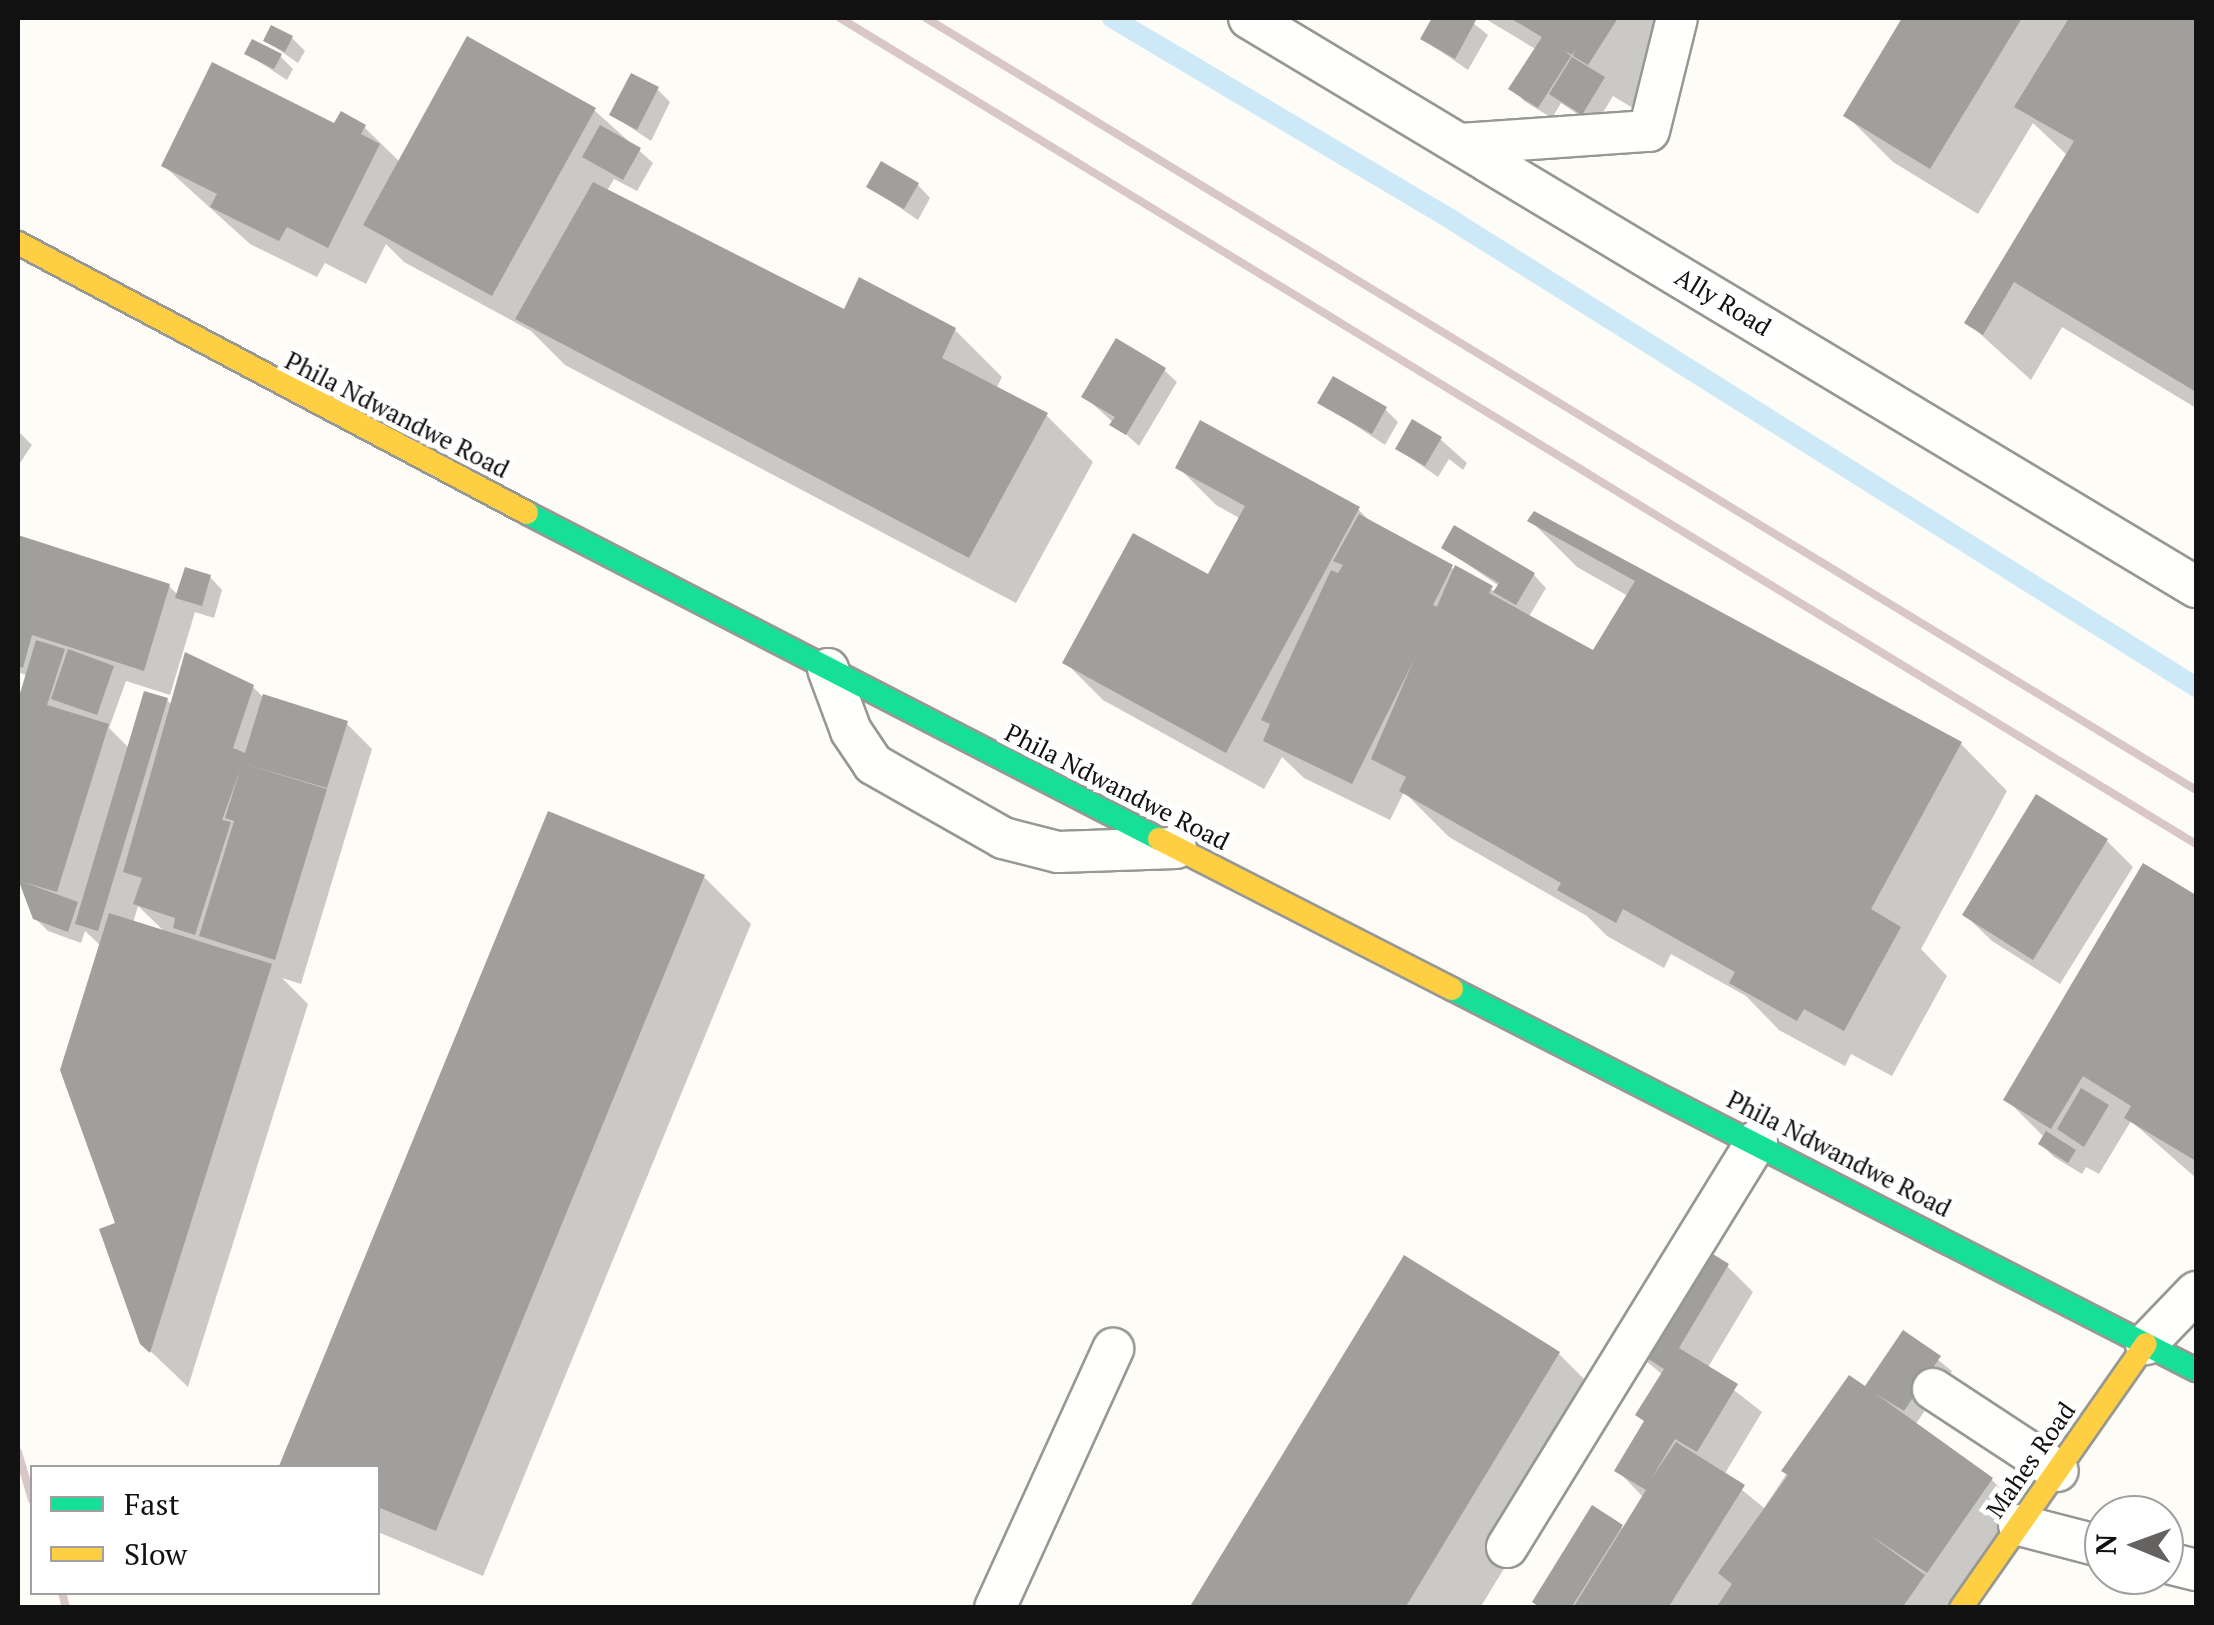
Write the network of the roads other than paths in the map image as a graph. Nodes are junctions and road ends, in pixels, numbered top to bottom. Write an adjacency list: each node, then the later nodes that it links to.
1 (1248, 18): 3 (lane, Ally Road)
2 (1677, 18): 3 (lane)
3 (1461, 144): 5 (lane, Ally Road)
4 (18, 242): 6 (street, Phila Ndwandwe Road)
5 (2196, 587)
6 (828, 669): 7 (street, Phila Ndwandwe Road); 7 (lane)
7 (1176, 848): 8 (street, Phila Ndwandwe Road)
8 (1757, 1142): 10 (street, Phila Ndwandwe Road); 17 (lane)
9 (2196, 1292): 10 (lane)
10 (2146, 1344): 12 (street, Phila Ndwandwe Road); 14 (street, Mahes Road)
11 (1113, 1350): 18 (lane)
12 (2196, 1370)
13 (1933, 1389): 14 (lane)
14 (2058, 1471): 15 (street, Mahes Road)
15 (2019, 1525): 16 (lane); 19 (street, Mahes Road)
16 (2084, 1541)
17 (1507, 1547)
18 (995, 1608)
19 (1961, 1608)

